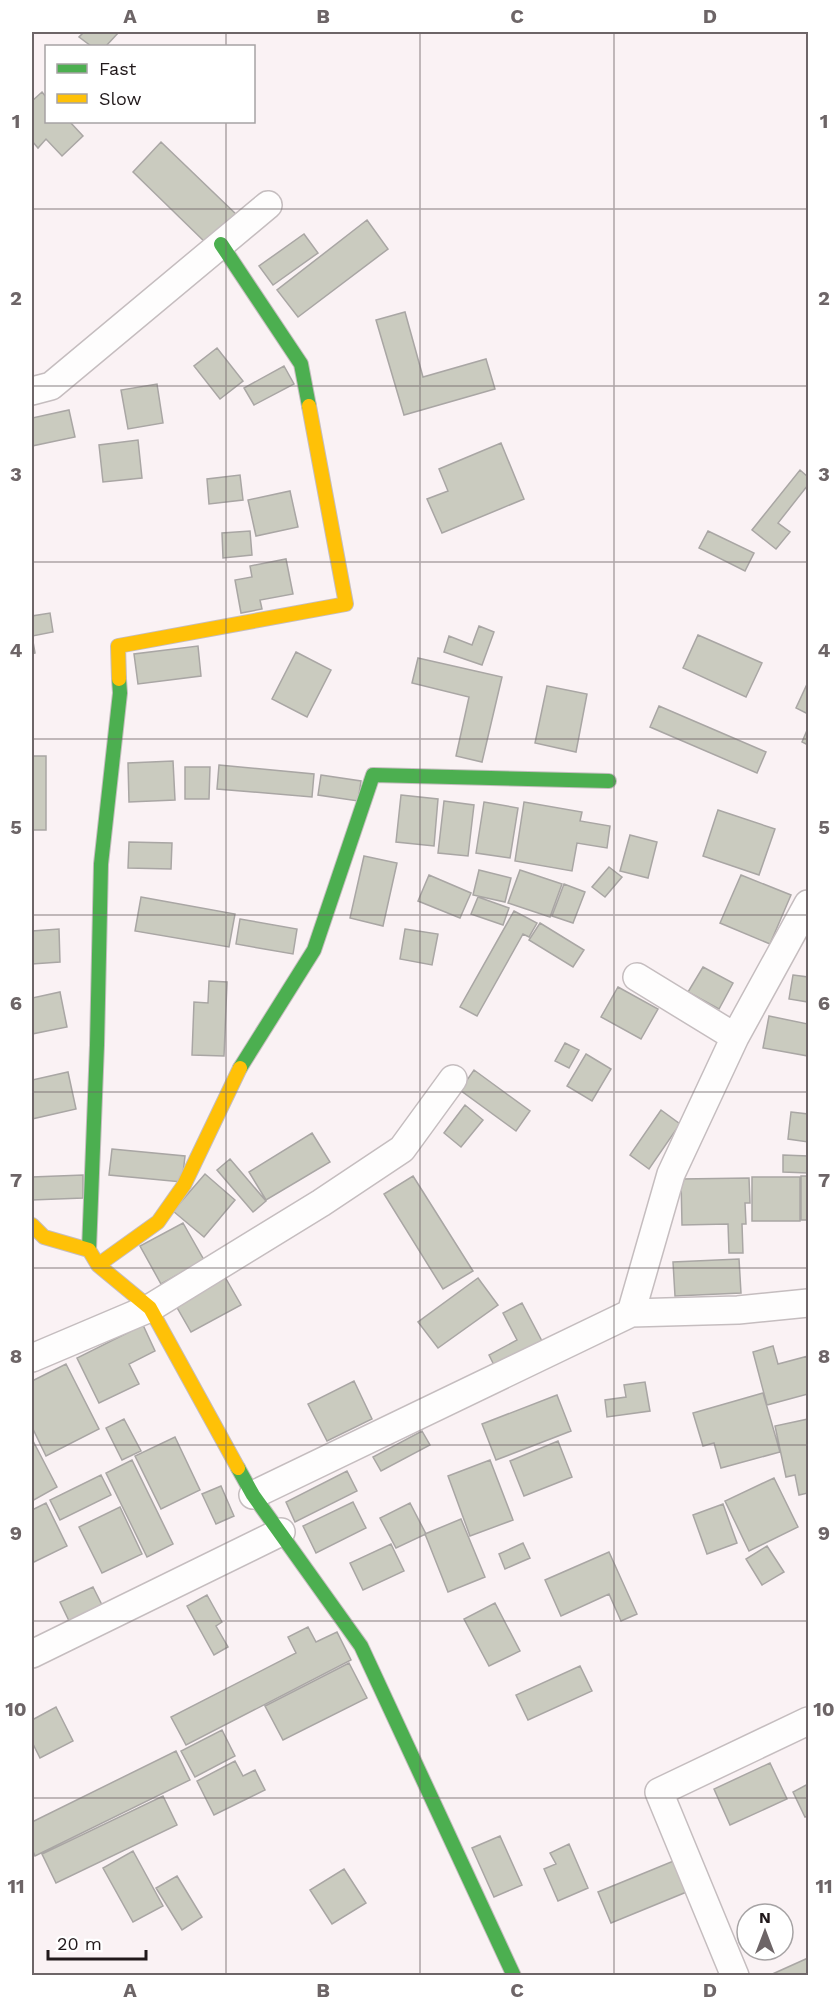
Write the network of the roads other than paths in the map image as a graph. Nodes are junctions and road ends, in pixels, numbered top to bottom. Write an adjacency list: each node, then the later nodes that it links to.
1 (268, 205): 2 (street)
2 (221, 244): 3 (street); 10 (street)
3 (32, 391)
4 (609, 781): 11 (street)
5 (808, 904): 7 (street)
6 (637, 977): 7 (street)
7 (735, 1037): 14 (street)
8 (453, 1079): 13 (street)
9 (32, 1225): 10 (street)
10 (89, 1250): 11 (street)
11 (98, 1265): 13 (street)
12 (808, 1303): 14 (street)
13 (150, 1308): 15 (street); 16 (street)
14 (631, 1313): 16 (street)
15 (32, 1358)
16 (253, 1496): 17 (street)
17 (281, 1532): 18 (street); 20 (street)
18 (32, 1654)
19 (808, 1721): 21 (street)
20 (514, 1976)
21 (735, 1976)

